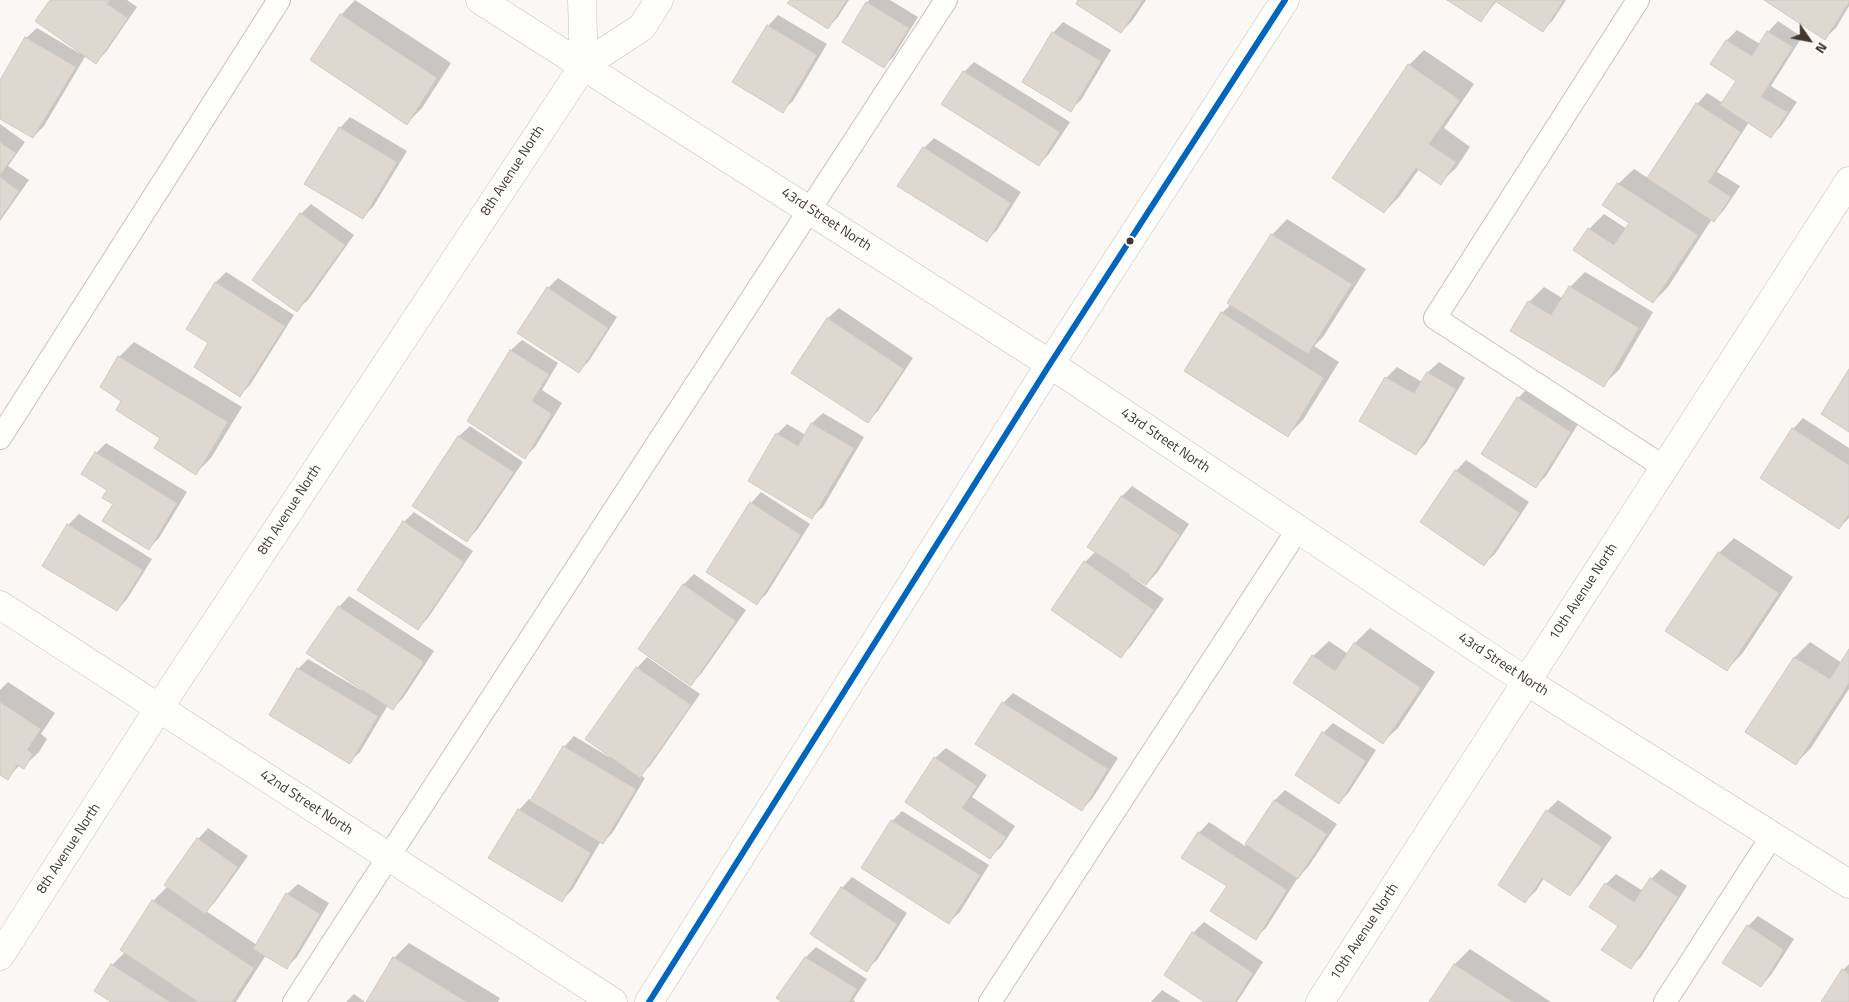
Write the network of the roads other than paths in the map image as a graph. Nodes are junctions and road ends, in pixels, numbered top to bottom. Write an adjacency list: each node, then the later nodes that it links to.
1 (279, 0): 12 (lane)
2 (480, 0): 8 (street, 43rd Street North)
3 (582, 0): 8 (street)
4 (659, 0): 8 (street, 8th Avenue North)
5 (946, 0): 10 (lane)
6 (1284, 0): 11 (street)
7 (1638, 0): 13 (lane)
8 (584, 65): 10 (street, 43rd Street North); 17 (street, 8th Avenue North)
9 (1849, 181): 13 (street, 10th Avenue North)
10 (809, 209): 11 (street, 43rd Street North); 19 (lane)
11 (1050, 364): 14 (street, 43rd Street North); 24 (street)
12 (0, 438)
13 (1664, 467): 16 (street, 10th Avenue North)
14 (1298, 529): 16 (street, 43rd Street North); 25 (lane)
15 (0, 604): 17 (street, 42nd Street North)
16 (1526, 682): 18 (street, 43rd Street North); 26 (street, 10th Avenue North)
17 (160, 708): 19 (street, 42nd Street North); 21 (street, 8th Avenue North)
18 (1772, 836): 20 (street, 43rd Street North); 27 (lane)
19 (389, 857): 22 (lane); 23 (street, 42nd Street North)
20 (1849, 884)
21 (0, 956)
22 (294, 1002)
23 (613, 1002)
24 (649, 1002)
25 (990, 1002)
26 (1320, 1002)
27 (1665, 1002)

